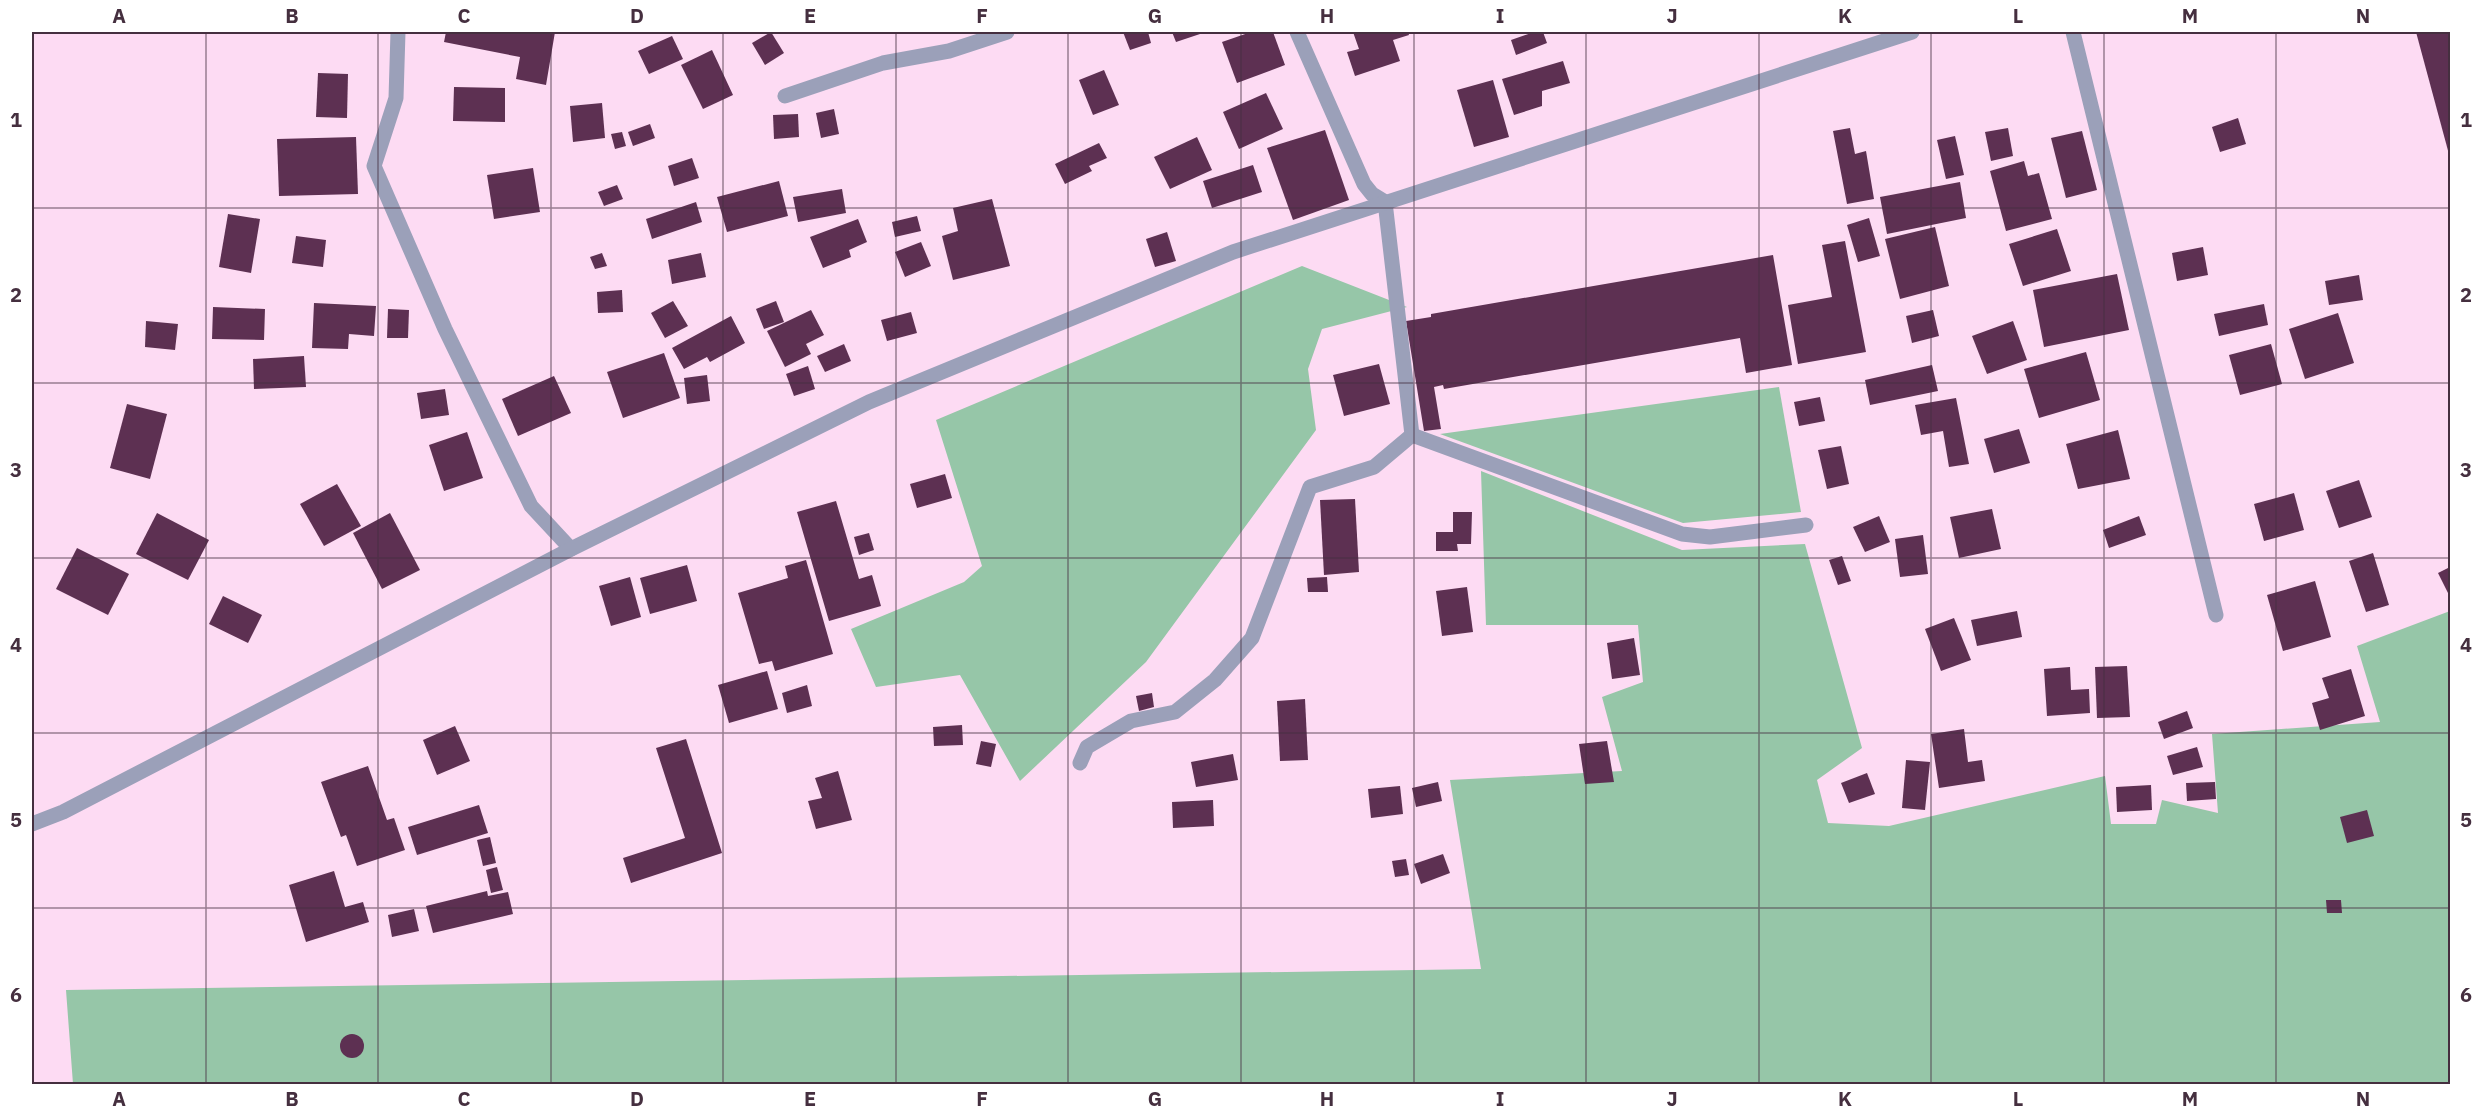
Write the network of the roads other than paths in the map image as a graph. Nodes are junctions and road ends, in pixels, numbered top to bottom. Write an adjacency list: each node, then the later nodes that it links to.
1 (398, 32): 10 (street)
2 (1007, 32): 6 (street)
3 (1297, 32): 7 (street)
4 (1912, 32): 7 (street)
5 (2073, 32): 11 (street)
6 (785, 96)
7 (1385, 202): 8 (street); 10 (street)
8 (1412, 435): 9 (street); 12 (street)
9 (1806, 525)
10 (571, 549): 13 (street)
11 (2216, 615)
12 (1080, 763)
13 (32, 824)

